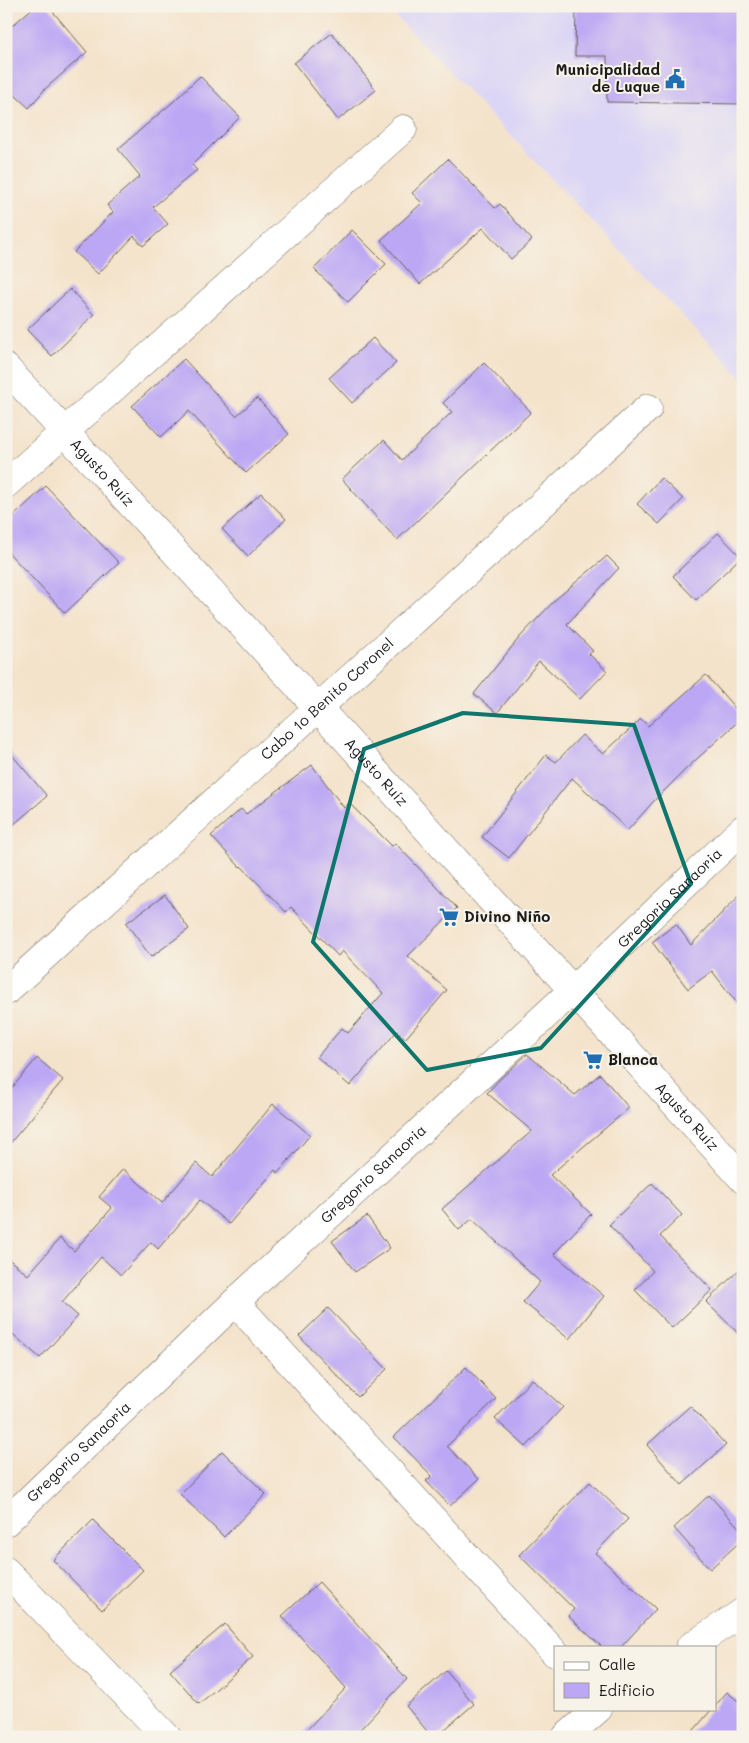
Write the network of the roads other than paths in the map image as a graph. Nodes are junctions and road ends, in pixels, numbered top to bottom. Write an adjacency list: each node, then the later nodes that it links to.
1 (403, 130): 4 (street)
2 (6, 368): 4 (street, Agusto Ruíz)
3 (648, 408): 6 (street, Cabo 1o Benito Coronel)
4 (64, 432): 5 (street); 6 (street, Agusto Ruíz)
5 (6, 484)
6 (318, 708): 8 (street, Cabo 1o Benito Coronel); 9 (street, Agusto Ruíz)
7 (743, 829): 9 (street, Gregorio Sanaoria)
8 (6, 991)
9 (572, 991): 10 (street, Agusto Ruíz); 11 (street, Gregorio Sanaoria)
10 (743, 1179)
11 (235, 1302): 12 (street, Gregorio Sanaoria); 16 (street)
12 (6, 1522)
13 (6, 1571): 18 (street)
14 (743, 1612): 15 (street)
15 (692, 1646)
16 (554, 1651)
17 (597, 1710): 19 (street)
18 (167, 1737)
19 (566, 1737)

